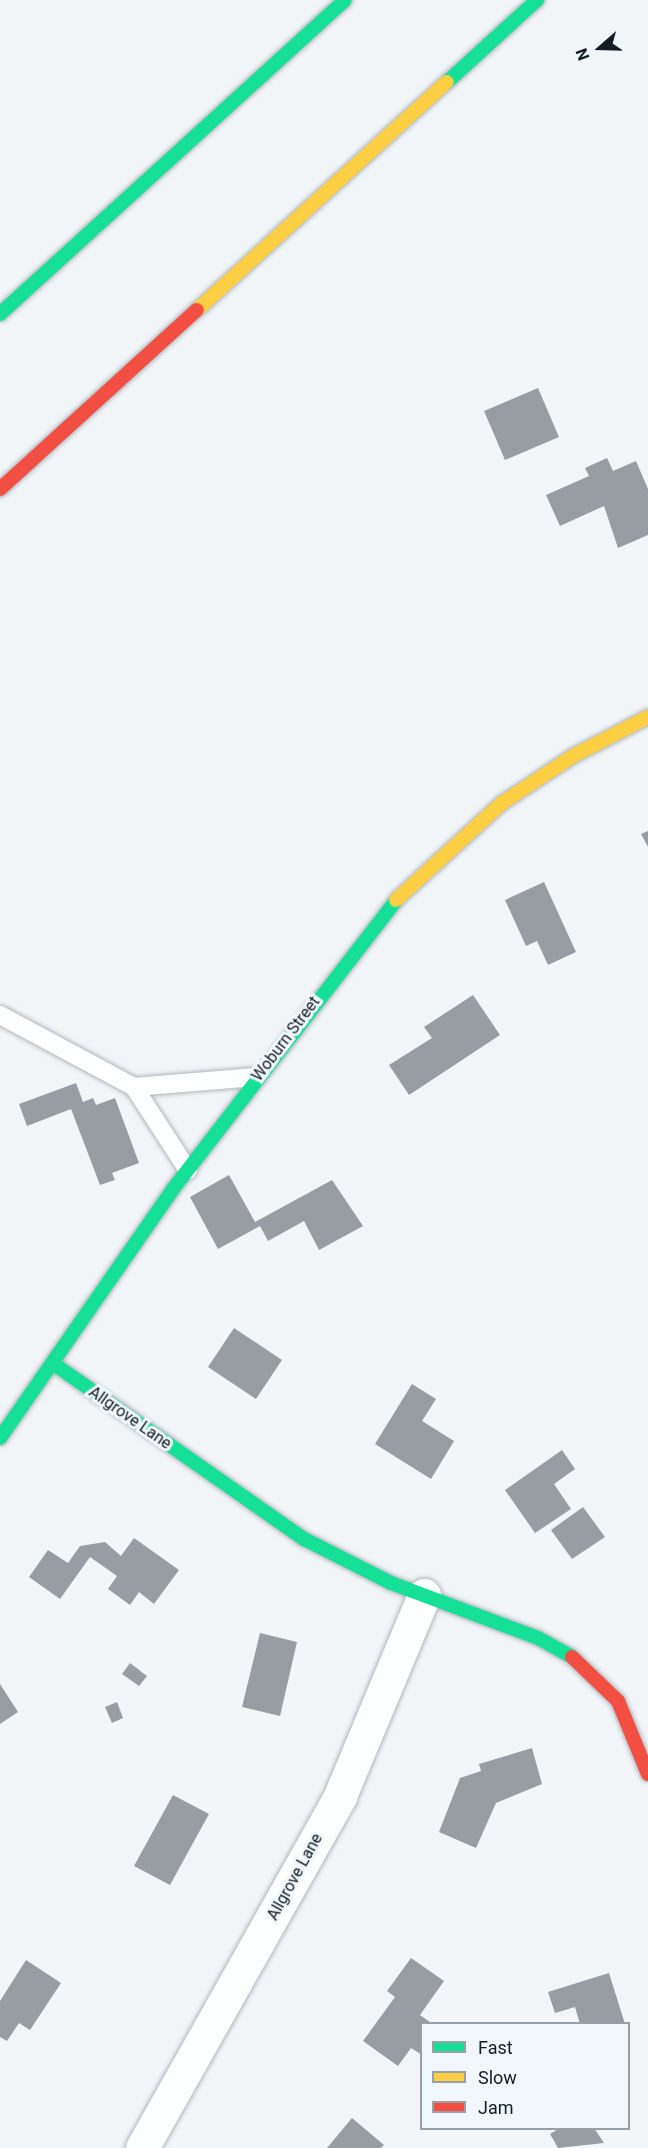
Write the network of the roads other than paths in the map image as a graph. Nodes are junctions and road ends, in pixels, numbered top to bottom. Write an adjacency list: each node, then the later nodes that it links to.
1 (345, 0): 3 (main road)
2 (537, 0): 4 (main road)
3 (0, 314)
4 (0, 489)
5 (648, 717): 7 (main road, Woburn Street)
6 (0, 1015): 8 (lane)
7 (256, 1077): 8 (lane); 9 (main road, Woburn Street)
8 (134, 1087): 9 (lane)
9 (188, 1170): 10 (main road, Woburn Street)
10 (54, 1364): 11 (main road, Woburn Street); 12 (main road, Allgrove Lane)
11 (0, 1438)
12 (424, 1595): 13 (main road, Allgrove Lane); 14 (street, Allgrove Lane)
13 (648, 1774)
14 (142, 2148)

